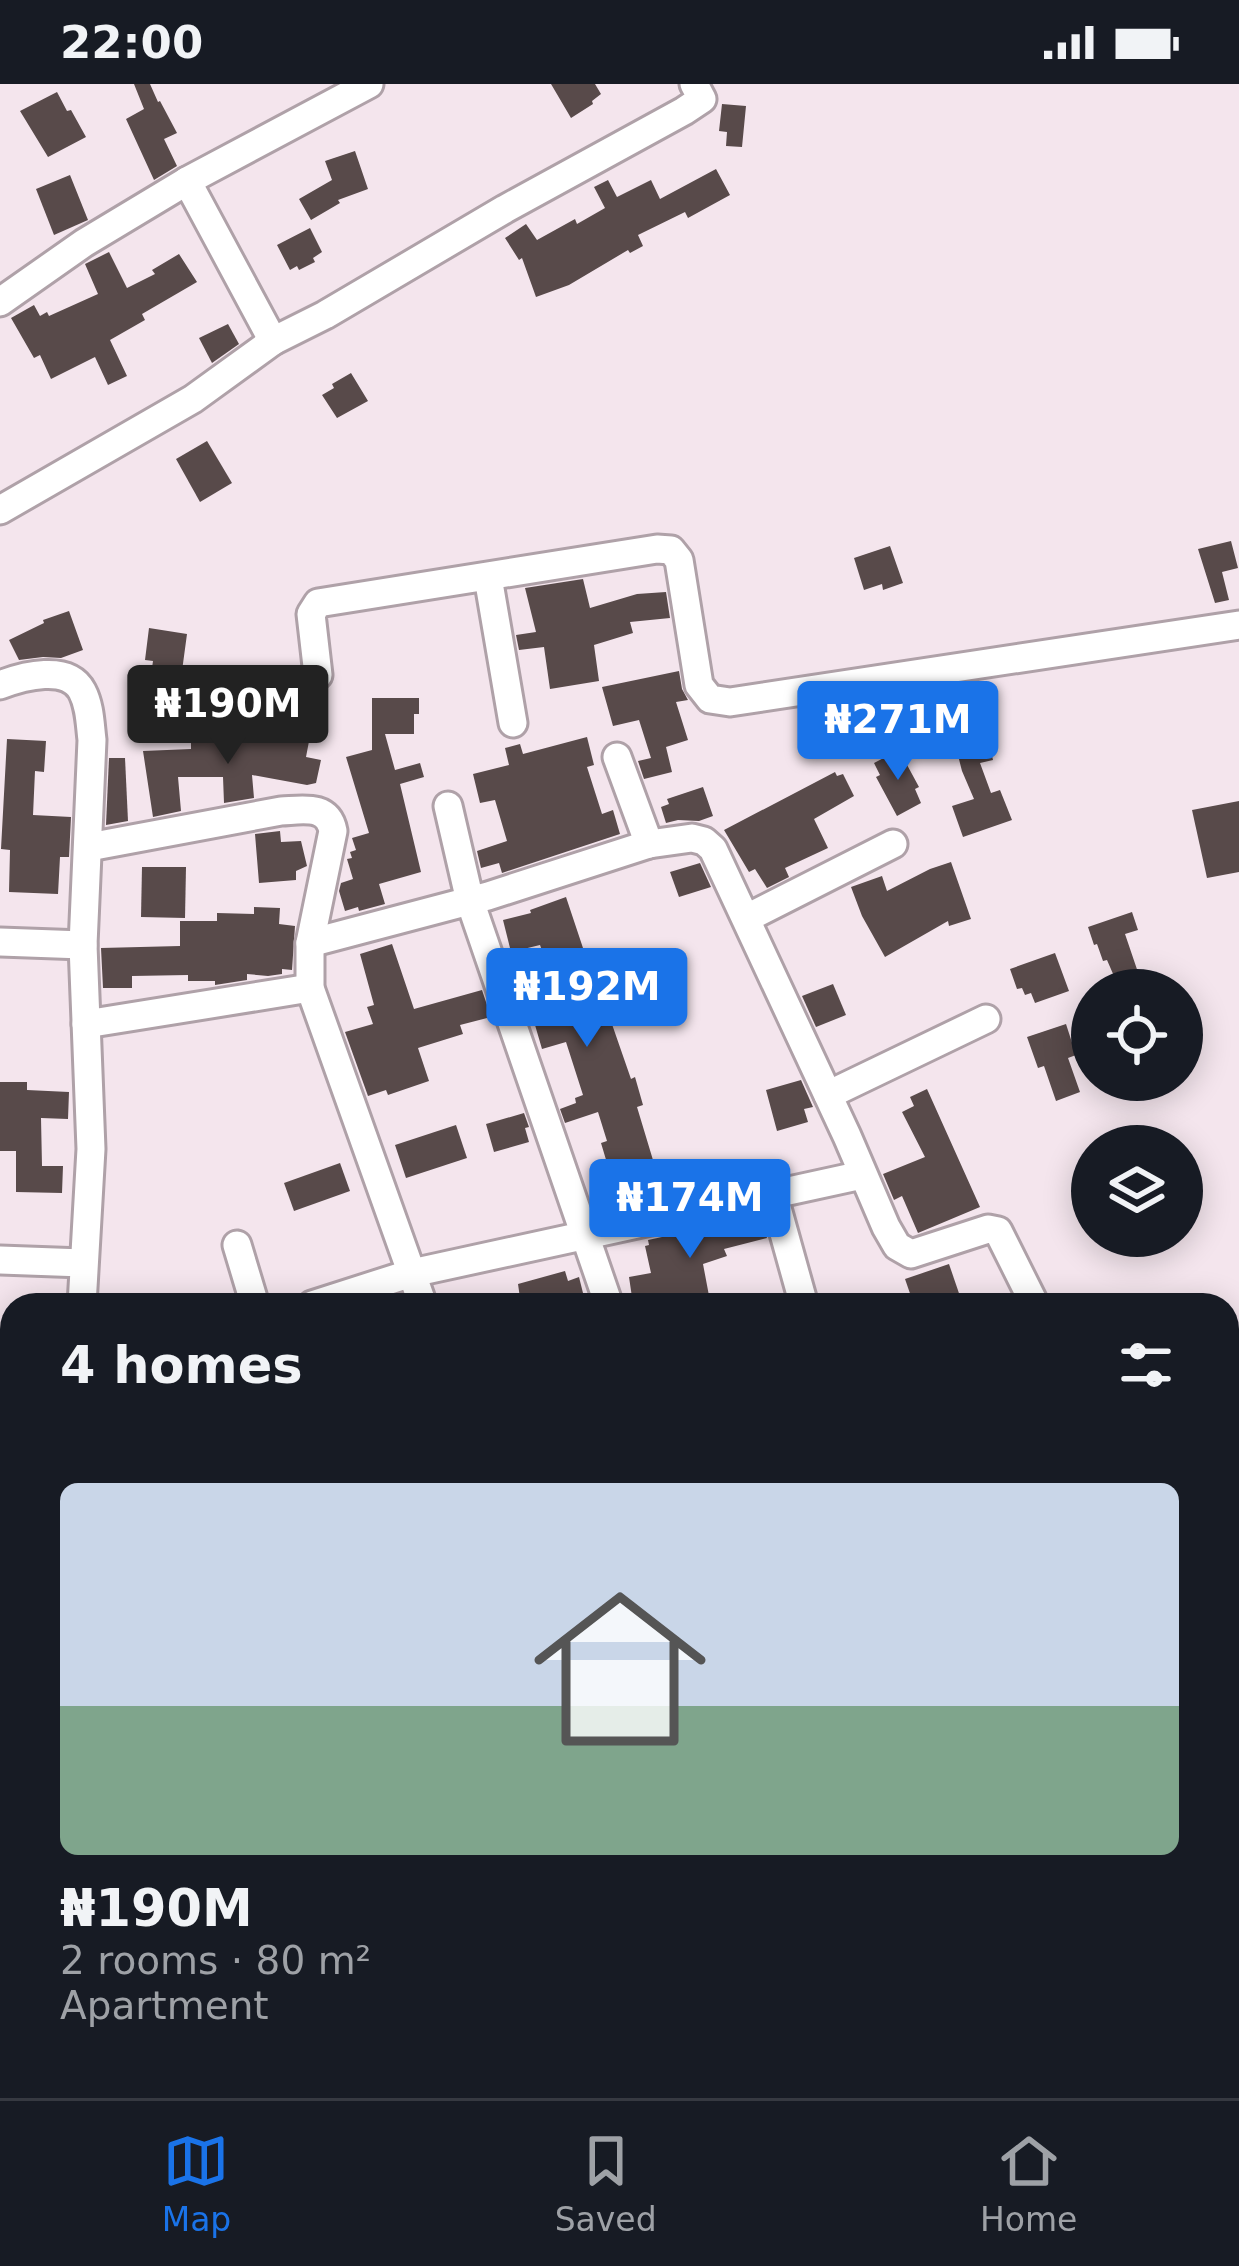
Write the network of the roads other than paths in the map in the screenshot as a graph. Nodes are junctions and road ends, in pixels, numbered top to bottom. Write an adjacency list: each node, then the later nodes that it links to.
1 (369, 84): 4 (street)
2 (728, 84): 3 (street)
3 (698, 92): 6 (street)
4 (188, 181): 5 (street); 6 (street)
5 (0, 302)
6 (273, 341): 7 (street)
7 (0, 511)
8 (488, 578): 9 (street); 10 (street); 12 (street)
9 (1239, 626)
10 (318, 675)
11 (0, 685): 17 (street)
12 (513, 723)
13 (617, 758): 15 (street)
14 (448, 806): 18 (street)
15 (649, 844): 18 (street); 19 (street)
16 (893, 844): 19 (street)
17 (88, 847): 21 (street); 22 (street)
18 (470, 901): 21 (street); 29 (street)
19 (747, 918): 26 (street)
20 (0, 942): 22 (street)
21 (310, 944): 23 (street)
22 (83, 945): 25 (street)
23 (310, 988): 25 (street); 33 (street)
24 (986, 1019): 26 (street)
25 (86, 1024): 32 (street)
26 (828, 1095): 27 (street)
27 (862, 1175): 28 (street); 40 (street)
28 (772, 1194): 29 (street); 39 (street)
29 (585, 1234): 33 (street); 38 (street)
30 (237, 1245): 35 (street)
31 (0, 1259): 32 (street)
32 (83, 1263): 34 (street)
33 (412, 1273): 36 (street); 37 (street)
34 (82, 1293)
35 (251, 1293)
36 (349, 1293)
37 (419, 1293)
38 (605, 1293)
39 (801, 1293)
40 (1029, 1293)

